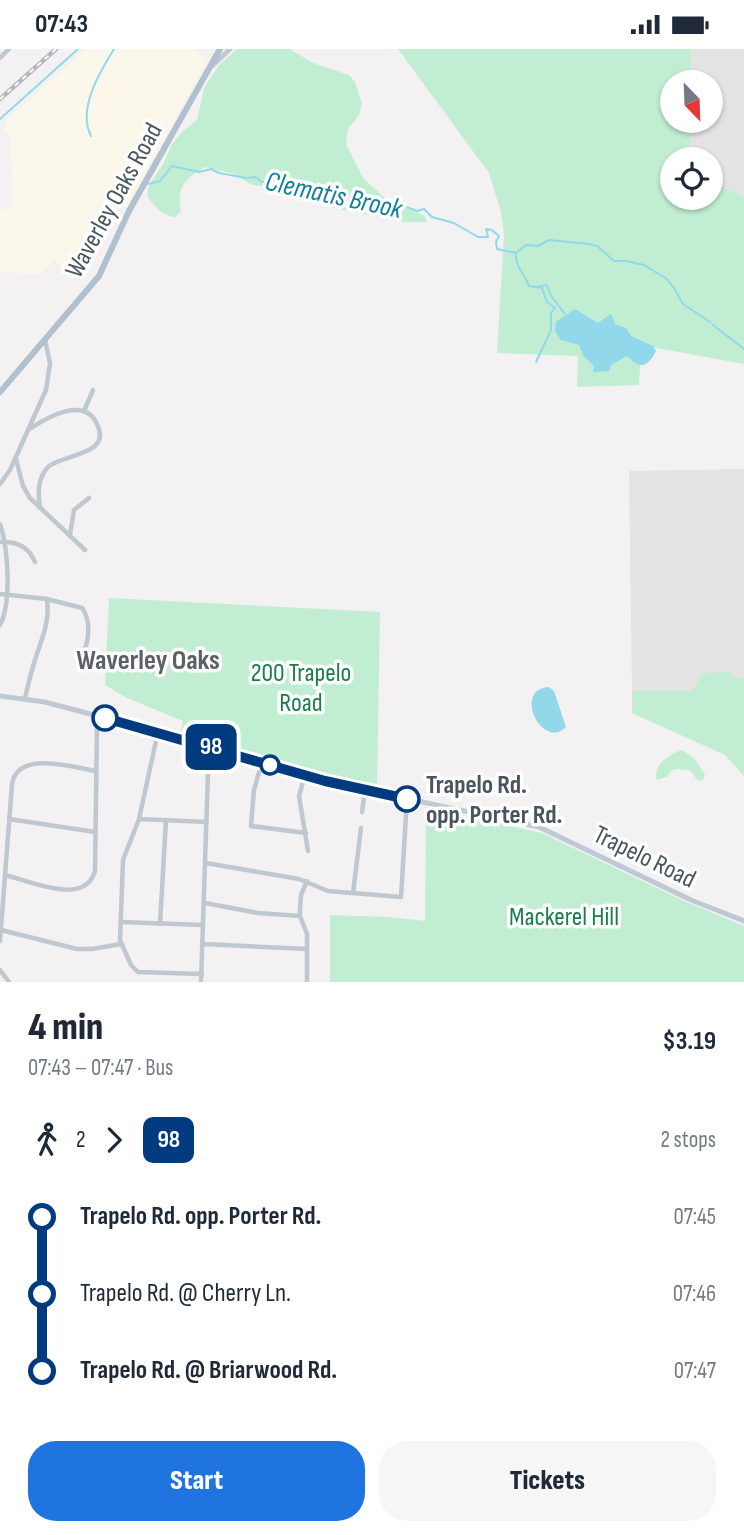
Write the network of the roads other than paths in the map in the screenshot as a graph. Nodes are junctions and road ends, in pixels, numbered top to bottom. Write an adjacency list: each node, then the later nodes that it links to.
1 (9, 49): 4 (street)
2 (220, 49): 5 (main road, Waverley Oaks Road)
3 (230, 49): 5 (main road)
4 (1, 55)
5 (204, 76): 6 (main road, Waverley Oaks Road)
6 (45, 339): 8 (main road, Waverley Oaks Road); 10 (street)
7 (93, 390): 9 (street)
8 (0, 392)
9 (83, 412): 10 (street); 14 (street)
10 (31, 428): 11 (street)
11 (16, 459): 12 (street); 14 (street)
12 (0, 484)
13 (89, 498): 16 (street)
14 (40, 508): 16 (street)
15 (0, 524): 17 (street)
16 (70, 536): 18 (street)
17 (2, 541): 19 (street); 20 (street)
18 (85, 550)
19 (35, 562)
20 (3, 594): 21 (street); 22 (street)
21 (47, 599): 23 (street); 25 (street)
22 (0, 625)
23 (81, 655)
24 (0, 696): 25 (main road, Trapelo Road)
25 (25, 698): 26 (main road, Trapelo Road)
26 (99, 717): 27 (main road, Trapelo Road); 30 (street)
27 (158, 732): 28 (main road, Trapelo Road); 36 (street)
28 (213, 748): 29 (main road, Trapelo Road); 38 (street)
29 (262, 762): 31 (main road, Trapelo Road); 41 (street)
30 (96, 771): 35 (street); 40 (street)
31 (305, 775): 32 (main road, Trapelo Road); 41 (street)
32 (365, 790): 33 (main road, Trapelo Road); 34 (street)
33 (407, 799): 46 (street); 49 (main road, Trapelo Road)
34 (362, 812)
35 (9, 819): 40 (street); 44 (street)
36 (139, 819): 37 (street); 50 (street)
37 (166, 820): 38 (street); 51 (street)
38 (207, 822): 43 (street)
39 (361, 828): 46 (street)
40 (94, 832): 44 (street)
41 (306, 833): 42 (street)
42 (307, 851)
43 (205, 863): 45 (street); 47 (street)
44 (5, 875): 53 (street)
45 (307, 881): 46 (street); 48 (street)
46 (353, 893)
47 (205, 904): 48 (street); 52 (street)
48 (300, 916): 57 (street)
49 (744, 921)
50 (121, 922): 51 (street); 55 (street)
51 (160, 925): 52 (street)
52 (203, 925): 56 (street)
53 (1, 930): 54 (street); 55 (street)
54 (0, 941)
55 (121, 944): 59 (street)
56 (202, 944): 57 (street); 60 (street)
57 (307, 949): 64 (street)
58 (0, 970): 62 (street)
59 (138, 972): 60 (street); 61 (street)
60 (202, 974): 63 (street)
61 (138, 980)
62 (9, 982)
63 (201, 982)
64 (307, 982)

